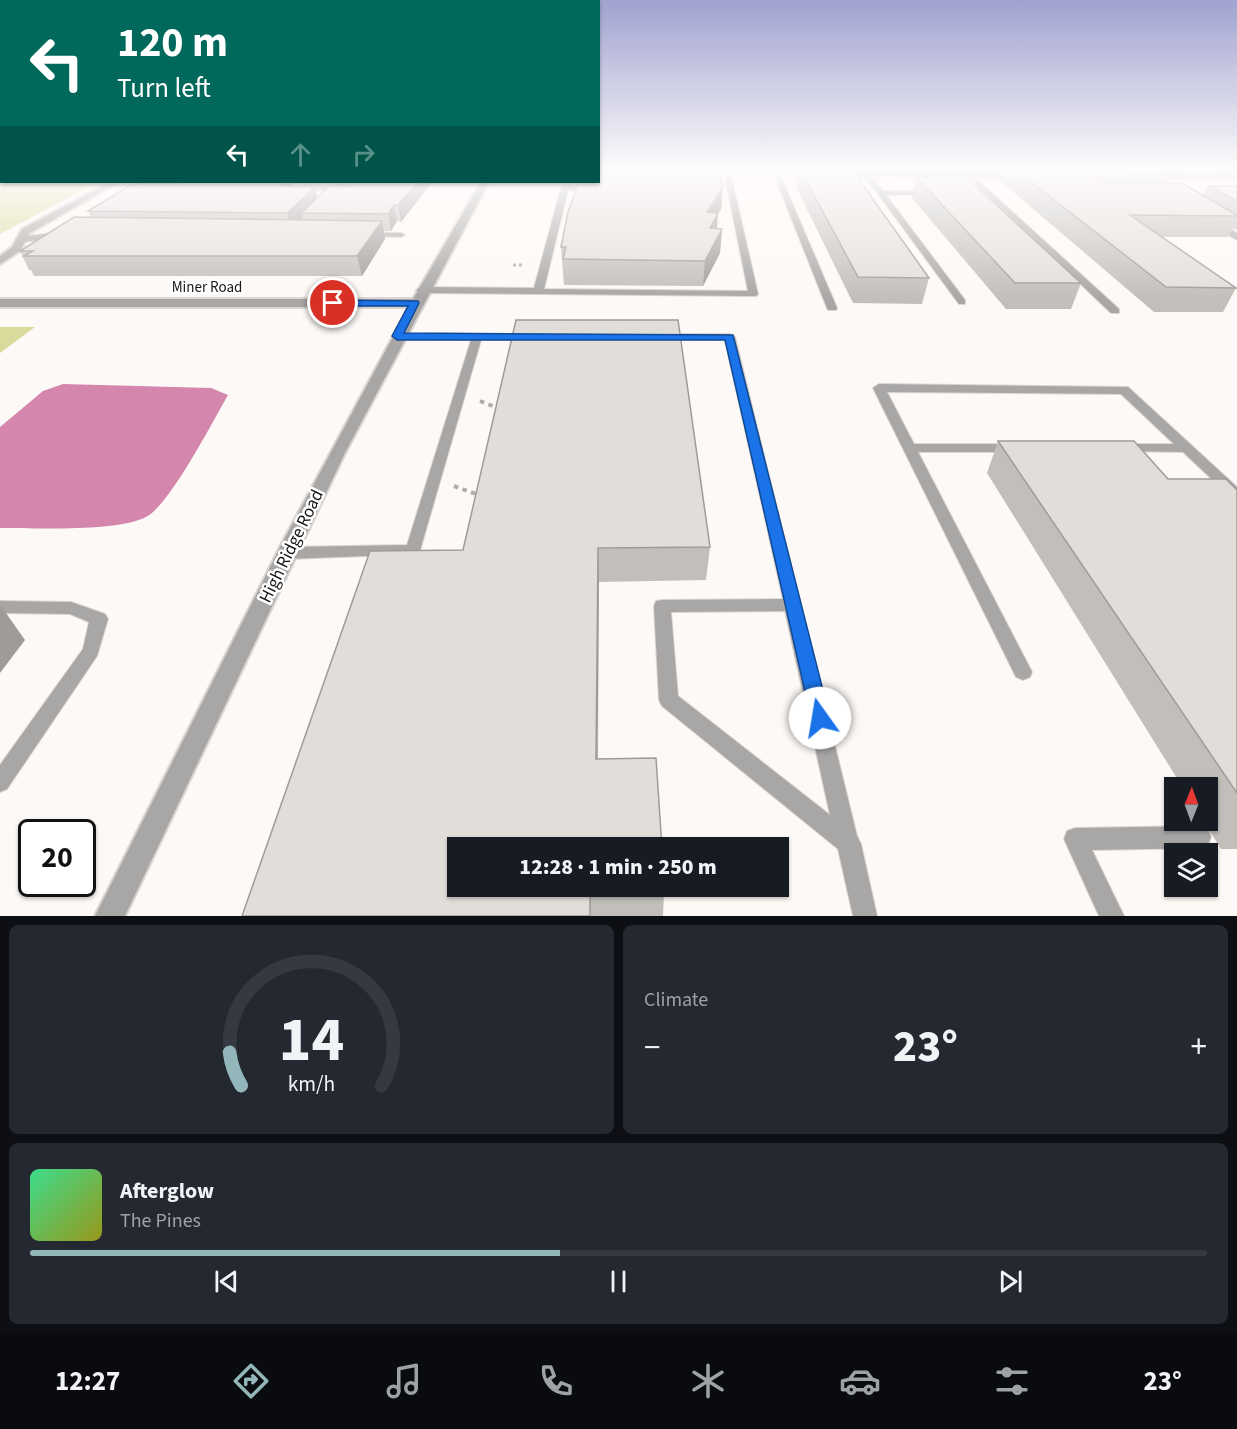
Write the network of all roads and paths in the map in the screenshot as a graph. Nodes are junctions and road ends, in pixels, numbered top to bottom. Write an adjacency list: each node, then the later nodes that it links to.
1 (56, 214): 13 (street)
2 (466, 214): 16 (street, High Ridge Road)
3 (558, 214): 15 (lane)
4 (736, 214): 15 (lane)
5 (793, 214): 19 (lane)
6 (895, 214): 17 (lane)
7 (1011, 214): 20 (lane)
8 (1210, 220): 12 (lane)
9 (75, 231): 13 (lane)
10 (353, 234): 11 (lane)
11 (401, 235)
12 (1237, 237)
13 (19, 240): 14 (street)
14 (0, 261)
15 (538, 292): 16 (lane)
16 (417, 296): 18 (street, Miner Road); 21 (street, High Ridge Road)
17 (962, 302)
18 (0, 303)
19 (832, 308)
20 (1115, 311)
21 (397, 336): 22 (lane); 34 (street, High Ridge Road)
22 (477, 337): 23 (lane); 34 (lane)
23 (546, 337)
24 (649, 337): 35 (lane)
25 (471, 398): 26 (path)
26 (495, 407)
27 (909, 448): 28 (lane); 30 (lane); 37 (lane)
28 (1025, 448)
29 (1106, 448): 30 (lane)
30 (1186, 448): 33 (lane)
31 (448, 484): 32 (path)
32 (476, 494)
33 (1237, 495)
34 (288, 553): 41 (street, High Ridge Road)
35 (794, 605): 40 (lane); 40 (lane)
36 (0, 607): 38 (lane)
37 (1023, 672)
38 (0, 782)
39 (1200, 837): 43 (lane)
40 (850, 844): 42 (lane)
41 (110, 916)
42 (866, 916)
43 (1112, 916)

